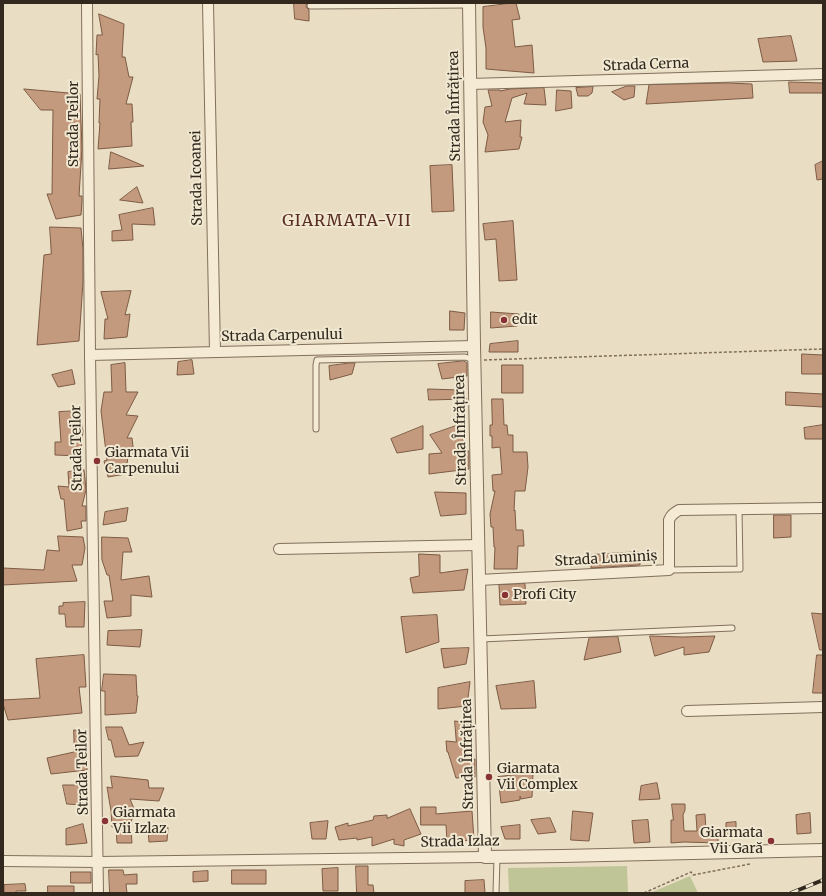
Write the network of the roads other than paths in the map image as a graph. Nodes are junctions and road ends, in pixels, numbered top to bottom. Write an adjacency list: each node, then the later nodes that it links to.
1 (87, 3): 10 (street, Strada Teilor)
2 (208, 3): 9 (street, Strada Icoanei)
3 (469, 4): 4 (lane); 6 (street, Strada Înfrățirea)
4 (310, 6)
5 (823, 74): 6 (street, Strada Cerna)
6 (470, 84): 7 (street, Strada Înfrățirea)
7 (474, 346): 8 (street, Strada Carpenului); 12 (street, Strada Înfrățirea)
8 (317, 350): 9 (street, Strada Carpenului); 11 (lane)
9 (215, 352): 10 (street, Strada Carpenului)
10 (90, 355): 27 (street, Strada Teilor)
11 (318, 360): 12 (lane); 13 (lane)
12 (474, 360): 16 (street, Strada Înfrățirea)
13 (316, 429)
14 (823, 508): 15 (street, Strada Luminiș)
15 (739, 509): 18 (street, Strada Luminiș); 18 (lane)
16 (478, 545): 17 (street); 19 (street, Strada Înfrățirea)
17 (279, 549)
18 (669, 570): 19 (street, Strada Luminiș)
19 (479, 580): 21 (street, Strada Înfrățirea)
20 (732, 628): 21 (lane)
21 (481, 639): 25 (street, Strada Înfrățirea)
22 (823, 707): 23 (street)
23 (686, 711)
24 (823, 850): 25 (street, Strada Izlaz)
25 (491, 857): 27 (street, Strada Izlaz); 29 (lane)
26 (3, 861): 27 (street, Strada Izlaz)
27 (98, 862): 28 (street, Strada Teilor)
28 (98, 893)
29 (496, 893)

